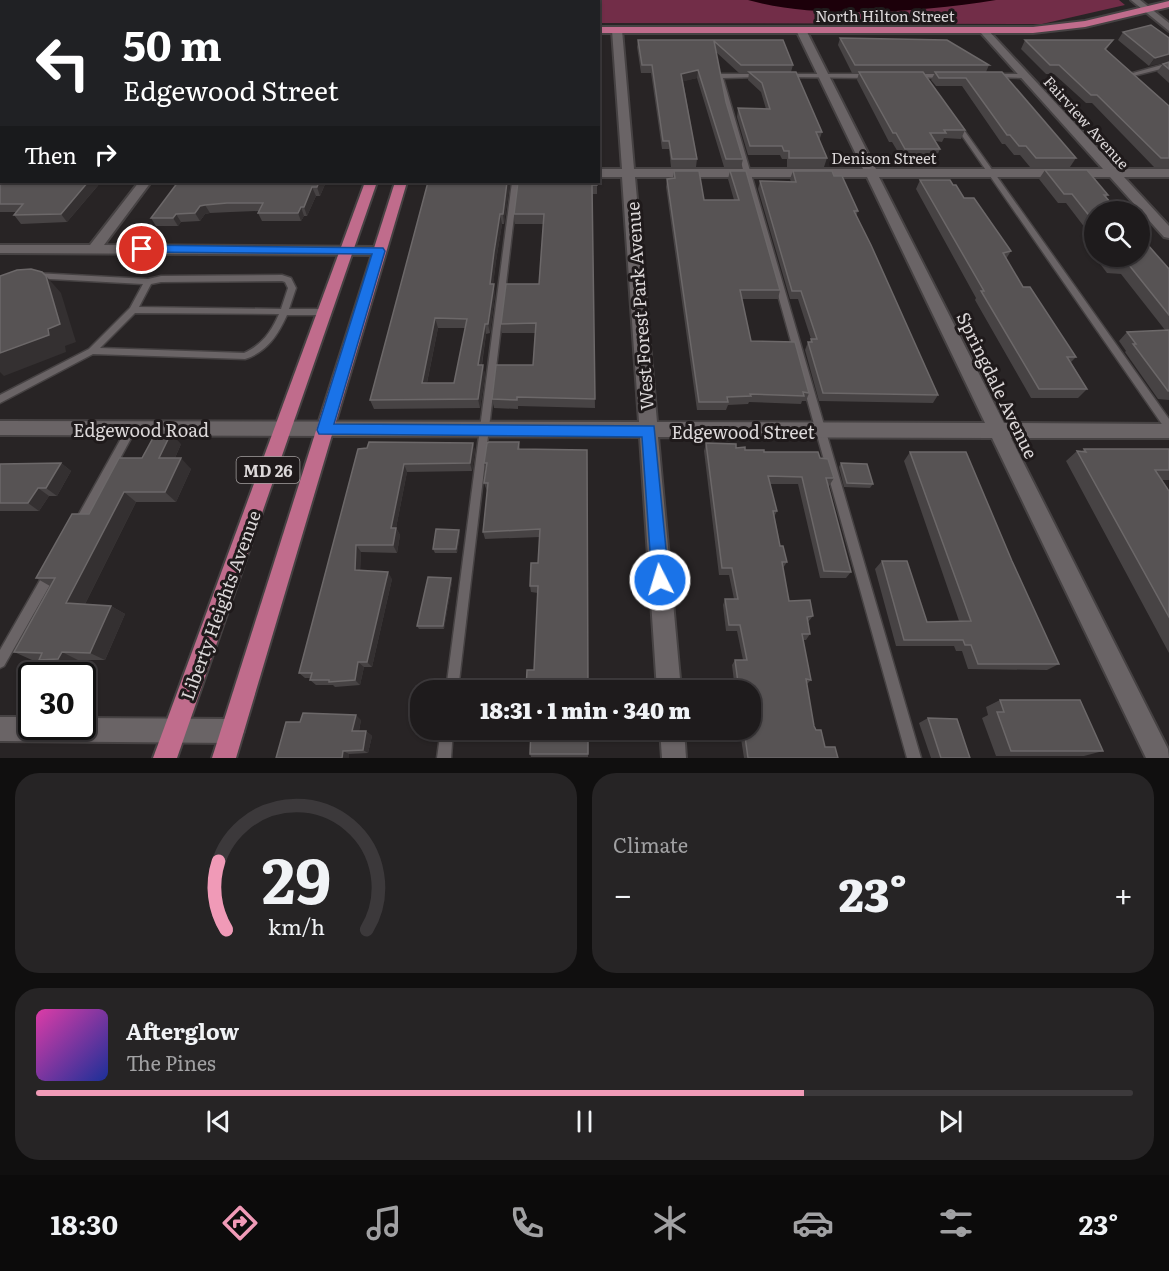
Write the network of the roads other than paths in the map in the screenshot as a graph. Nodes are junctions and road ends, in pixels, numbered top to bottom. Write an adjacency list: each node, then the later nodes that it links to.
1 (1135, 0): 3 (street)
2 (1169, 4): 3 (main road, North Hilton Street)
3 (1146, 9): 4 (street); 8 (main road, North Hilton Street)
4 (1169, 28)
5 (600, 30): 6 (main road, North Hilton Street)
6 (617, 30): 7 (main road, North Hilton Street); 23 (street, West Forest Park Avenue)
7 (801, 30): 8 (main road, North Hilton Street); 12 (street, Springdale Avenue)
8 (984, 30): 18 (street, Fairview Avenue)
9 (1169, 65): 19 (lane)
10 (767, 76): 28 (lane)
11 (778, 76): 12 (lane)
12 (823, 76): 13 (lane); 24 (street, Springdale Avenue)
13 (879, 76)
14 (901, 76): 15 (lane)
15 (923, 76): 16 (lane); 20 (lane)
16 (957, 76)
17 (980, 76): 18 (lane)
18 (1025, 76): 26 (street, Fairview Avenue)
19 (1134, 84)
20 (930, 85)
21 (955, 121): 25 (lane)
22 (600, 173): 23 (street, Denison Street)
23 (628, 173): 28 (street, Denison Street); 51 (street, West Forest Park Avenue)
24 (871, 173): 25 (street, Denison Street); 28 (street, Denison Street); 53 (street, Springdale Avenue)
25 (992, 173): 26 (street, Denison Street); 47 (lane)
26 (1114, 173): 27 (street, Denison Street); 33 (street, Fairview Avenue)
27 (1169, 173)
28 (750, 174): 52 (lane)
29 (144, 183): 35 (street)
30 (371, 183): 36 (main road, Liberty Heights Avenue / MD 26)
31 (400, 183): 37 (main road, MD 26)
32 (515, 183): 50 (lane)
33 (1169, 234)
34 (0, 249): 35 (street)
35 (94, 249): 36 (street)
36 (346, 250): 37 (street); 42 (main road, Liberty Heights Avenue / MD 26)
37 (379, 251): 49 (main road, MD 26)
38 (23, 275): 39 (lane)
39 (148, 282): 40 (lane); 41 (lane)
40 (133, 310): 41 (lane); 43 (lane)
41 (285, 311): 42 (lane); 43 (lane)
42 (325, 312): 48 (main road, Liberty Heights Avenue / MD 26)
43 (92, 351): 44 (lane)
44 (0, 399)
45 (0, 429): 46 (street, Edgewood Road)
46 (131, 429): 48 (street, Edgewood Road); 54 (lane)
47 (1169, 429): 53 (street, Edgewood Street)
48 (282, 430): 49 (street, Edgewood Street); 60 (main road, Liberty Heights Avenue / MD 26)
49 (325, 430): 50 (street, Edgewood Street); 61 (main road, MD 26)
50 (485, 430): 51 (street, Edgewood Street); 57 (lane)
51 (649, 430): 52 (street, Edgewood Street); 58 (street, West Forest Park Avenue)
52 (821, 431): 53 (street, Edgewood Street); 68 (lane)
53 (998, 431): 69 (street, Springdale Avenue)
54 (74, 532)
55 (57, 562): 56 (lane)
56 (0, 662)
57 (453, 680)
58 (668, 680)
59 (0, 729): 60 (street)
60 (175, 730): 61 (street); 64 (main road, Liberty Heights Avenue / MD 26)
61 (232, 731): 65 (main road, MD 26)
62 (446, 740): 66 (lane)
63 (673, 740): 67 (street)
64 (165, 758)
65 (224, 758)
66 (444, 758)
67 (674, 758)
68 (914, 758)
69 (1159, 758)

